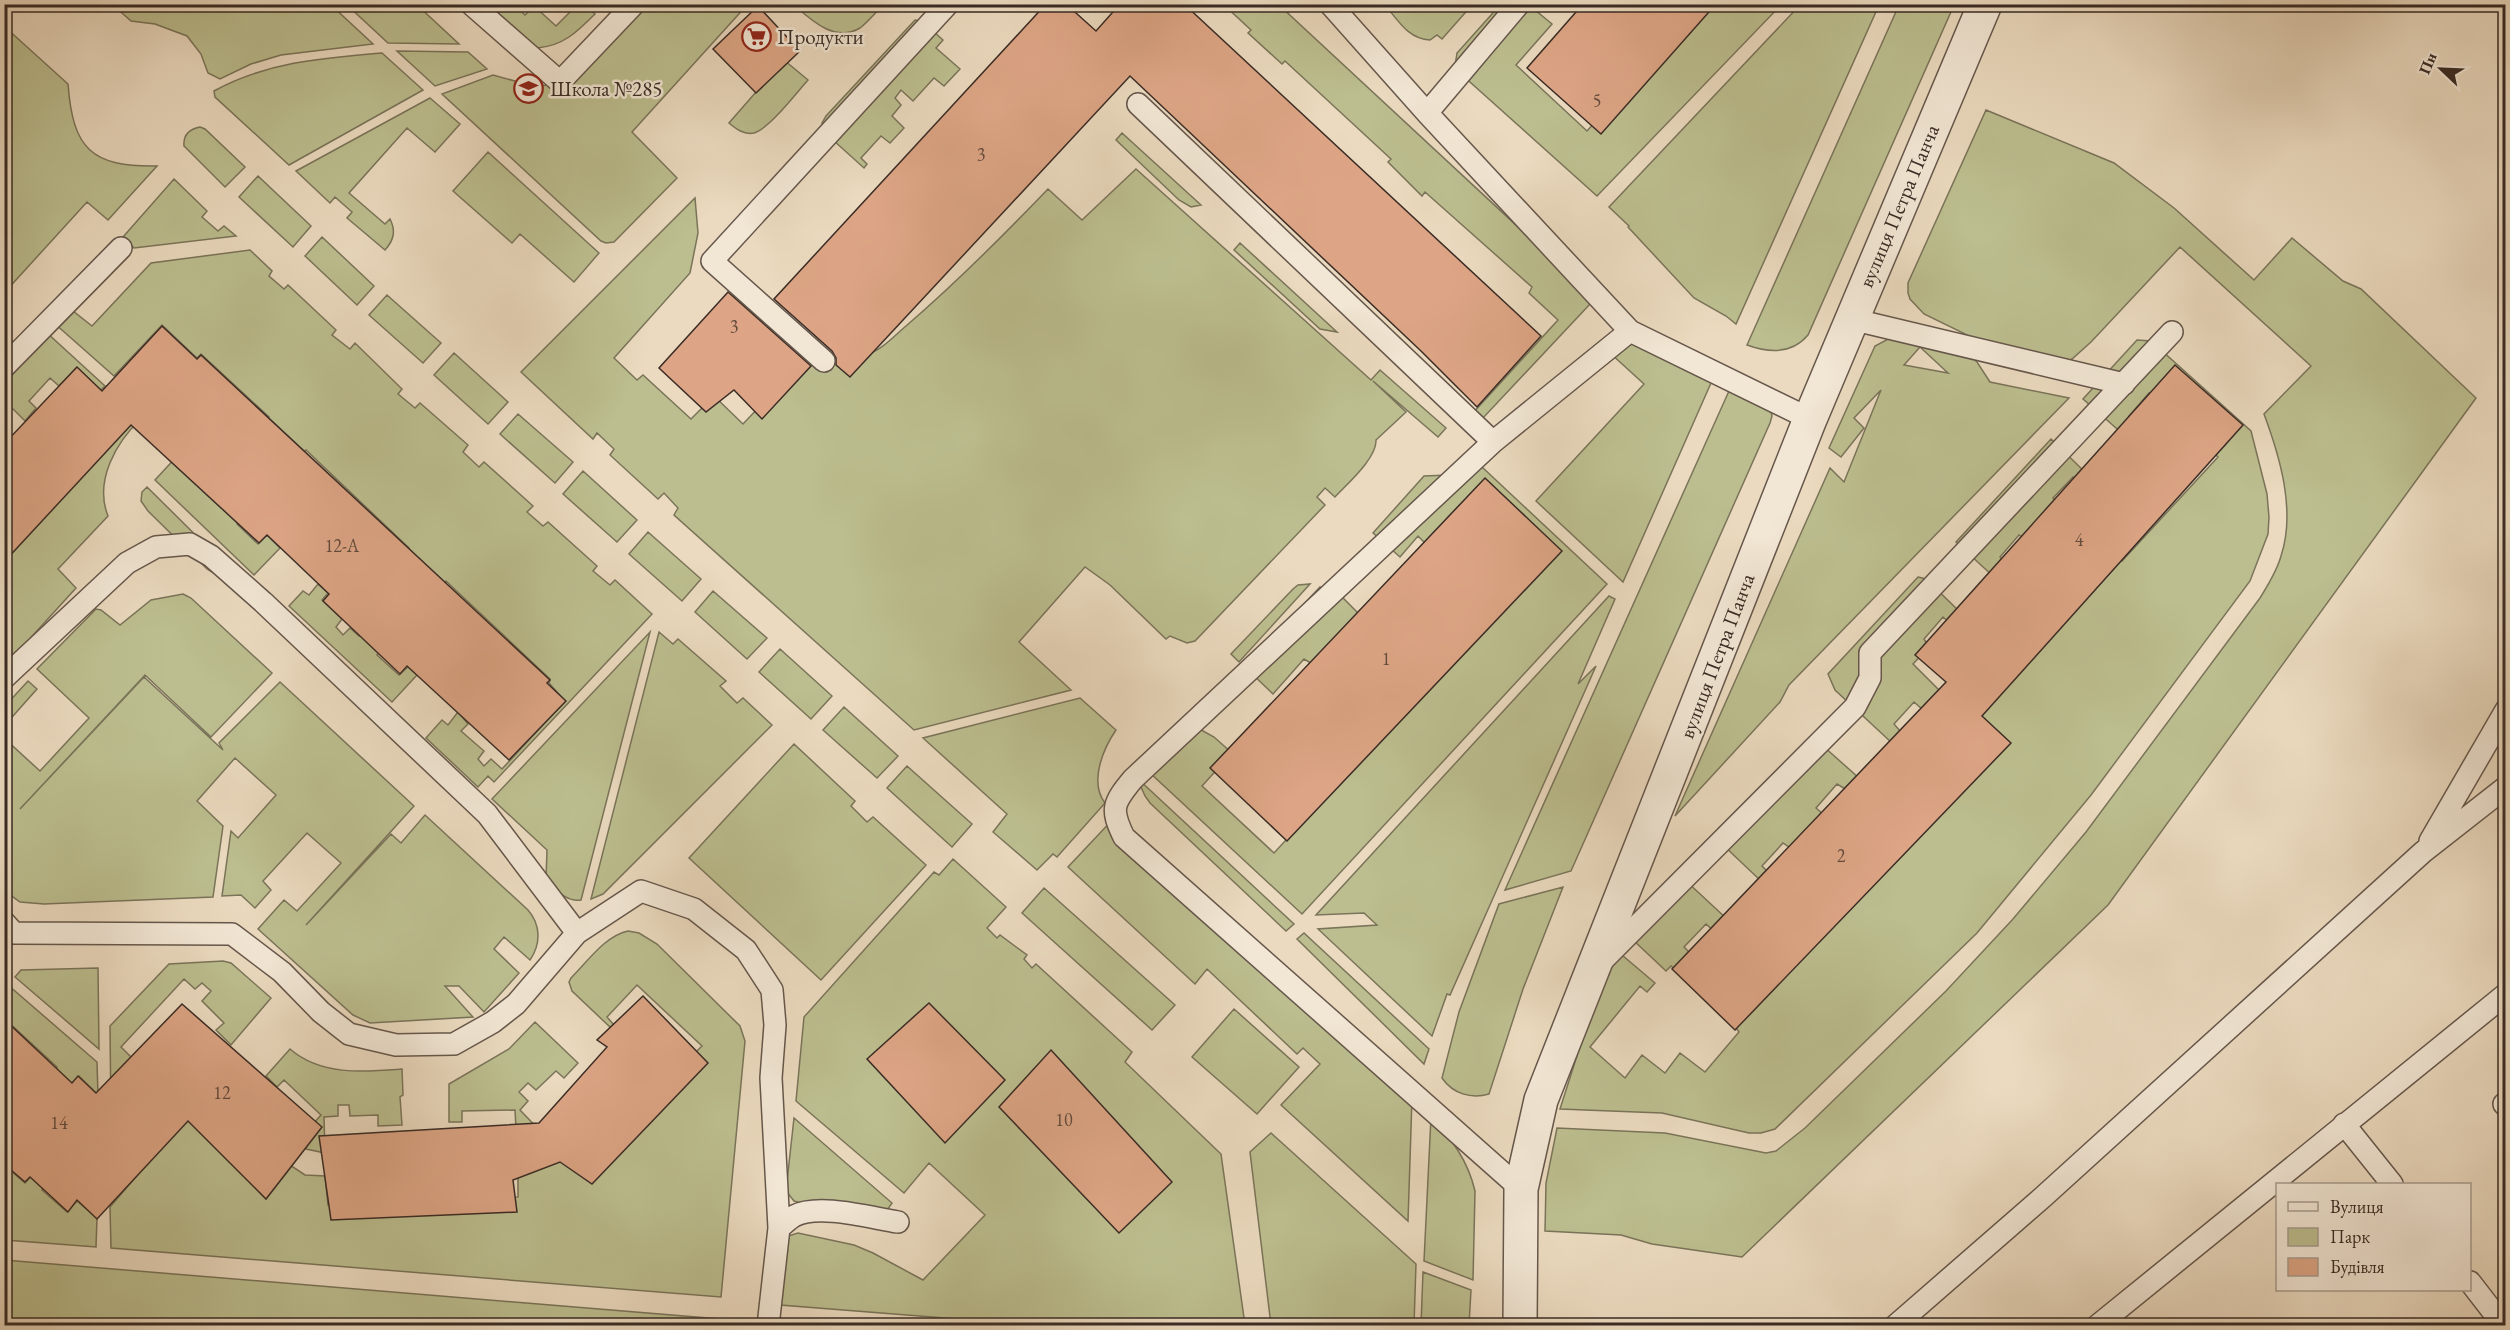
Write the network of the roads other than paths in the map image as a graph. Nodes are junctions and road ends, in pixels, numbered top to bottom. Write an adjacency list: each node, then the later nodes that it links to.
1 (471, 4): 2 (lane)
2 (634, 4)
3 (948, 4): 13 (lane)
4 (1330, 4): 8 (lane)
5 (1519, 4): 8 (lane)
6 (1985, 4): 10 (street, вулиця Петра Панча)
7 (1138, 104): 17 (lane)
8 (1427, 113): 11 (lane)
9 (121, 248): 14 (lane)
10 (1851, 319): 15 (lane); 16 (street, вулиця Петра Панча)
11 (1630, 331): 16 (lane); 17 (lane)
12 (2172, 332): 15 (lane)
13 (824, 361)
14 (4, 367)
15 (2124, 384): 24 (lane)
16 (1810, 419): 24 (street, вулиця Петра Панча)
17 (1493, 442): 28 (lane)
18 (4, 678): 23 (lane)
19 (2505, 710): 21 (lane)
20 (2505, 787): 21 (lane)
21 (2423, 852): 34 (lane)
22 (4, 922): 23 (lane)
23 (576, 933): 30 (lane)
24 (1594, 970): 28 (street, вулиця Петра Панча)
25 (2505, 994): 26 (lane)
26 (2344, 1124): 27 (lane); 35 (lane)
27 (2390, 1183)
28 (1521, 1189): 33 (street, вулиця Петра Панча)
29 (898, 1221): 30 (lane)
30 (779, 1228): 32 (lane)
31 (2471, 1285): 36 (lane)
32 (768, 1326)
33 (1520, 1326)
34 (1895, 1326)
35 (2097, 1326)
36 (2504, 1326)

